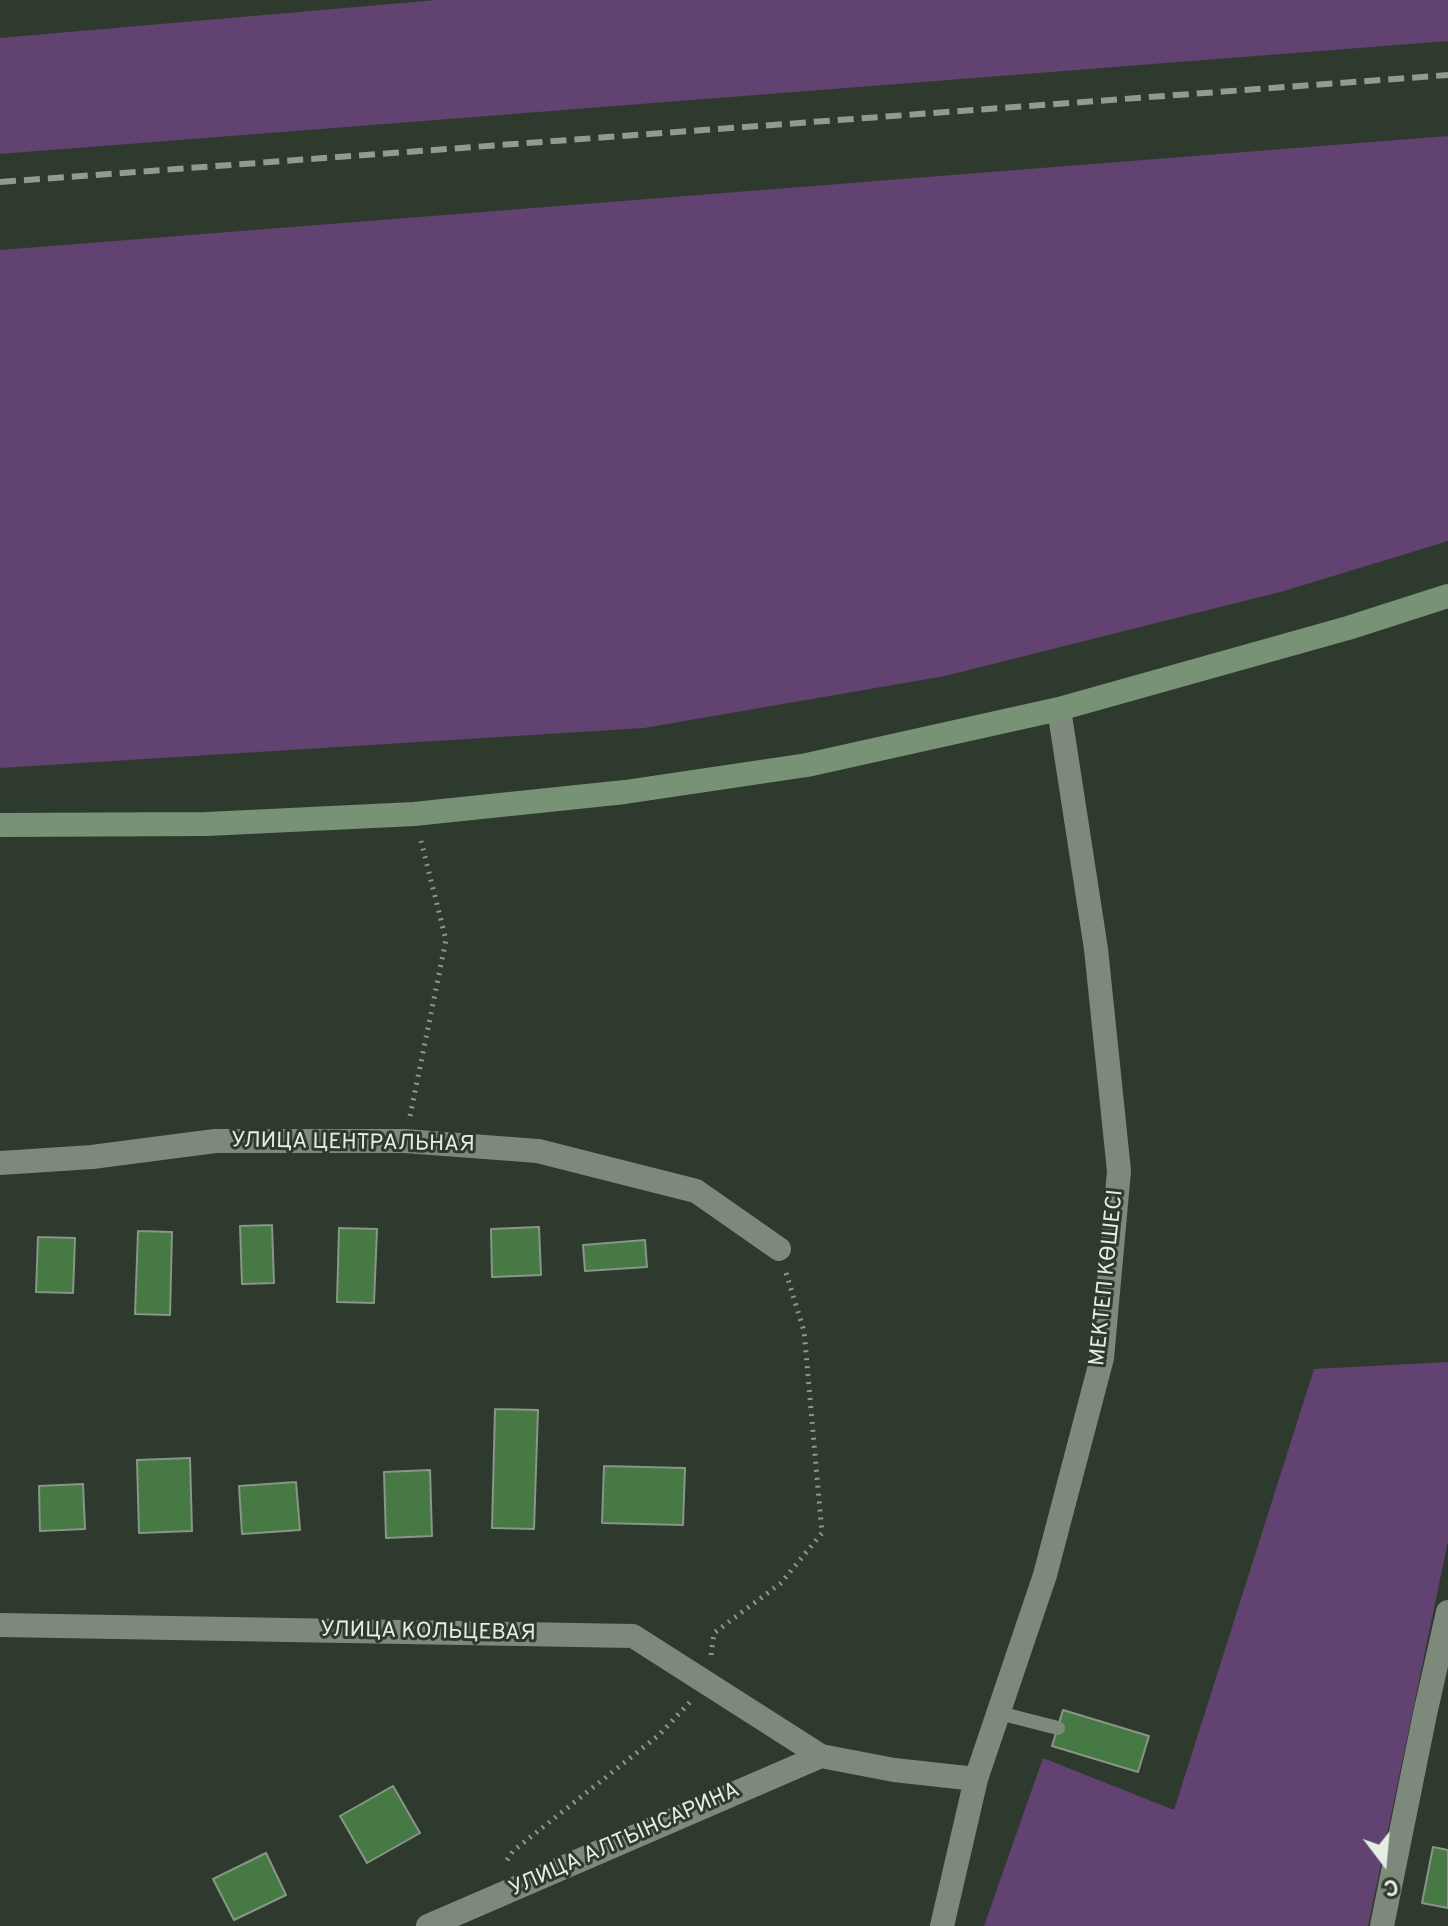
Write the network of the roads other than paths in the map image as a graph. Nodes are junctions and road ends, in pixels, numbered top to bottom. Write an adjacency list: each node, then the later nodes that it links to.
1 (1448, 596): 2 (main road)
2 (1059, 709): 3 (main road); 8 (street, МЕКТЕП КӨШЕСІ)
3 (0, 825)
4 (0, 1163): 5 (street, УЛИЦА ЦЕНТРАЛЬНАЯ)
5 (779, 1249)
6 (1448, 1612): 14 (street)
7 (0, 1625): 10 (street, УЛИЦА КОЛЬЦЕВАЯ)
8 (999, 1713): 9 (lane); 11 (street, МЕКТЕП КӨШЕСІ)
9 (1058, 1728)
10 (821, 1756): 11 (street); 12 (street, УЛИЦА АЛТЫНСАРИНА)
11 (976, 1779): 13 (street, МЕКТЕП КӨШЕСІ)
12 (428, 1926)
13 (942, 1926)
14 (1382, 1926)

